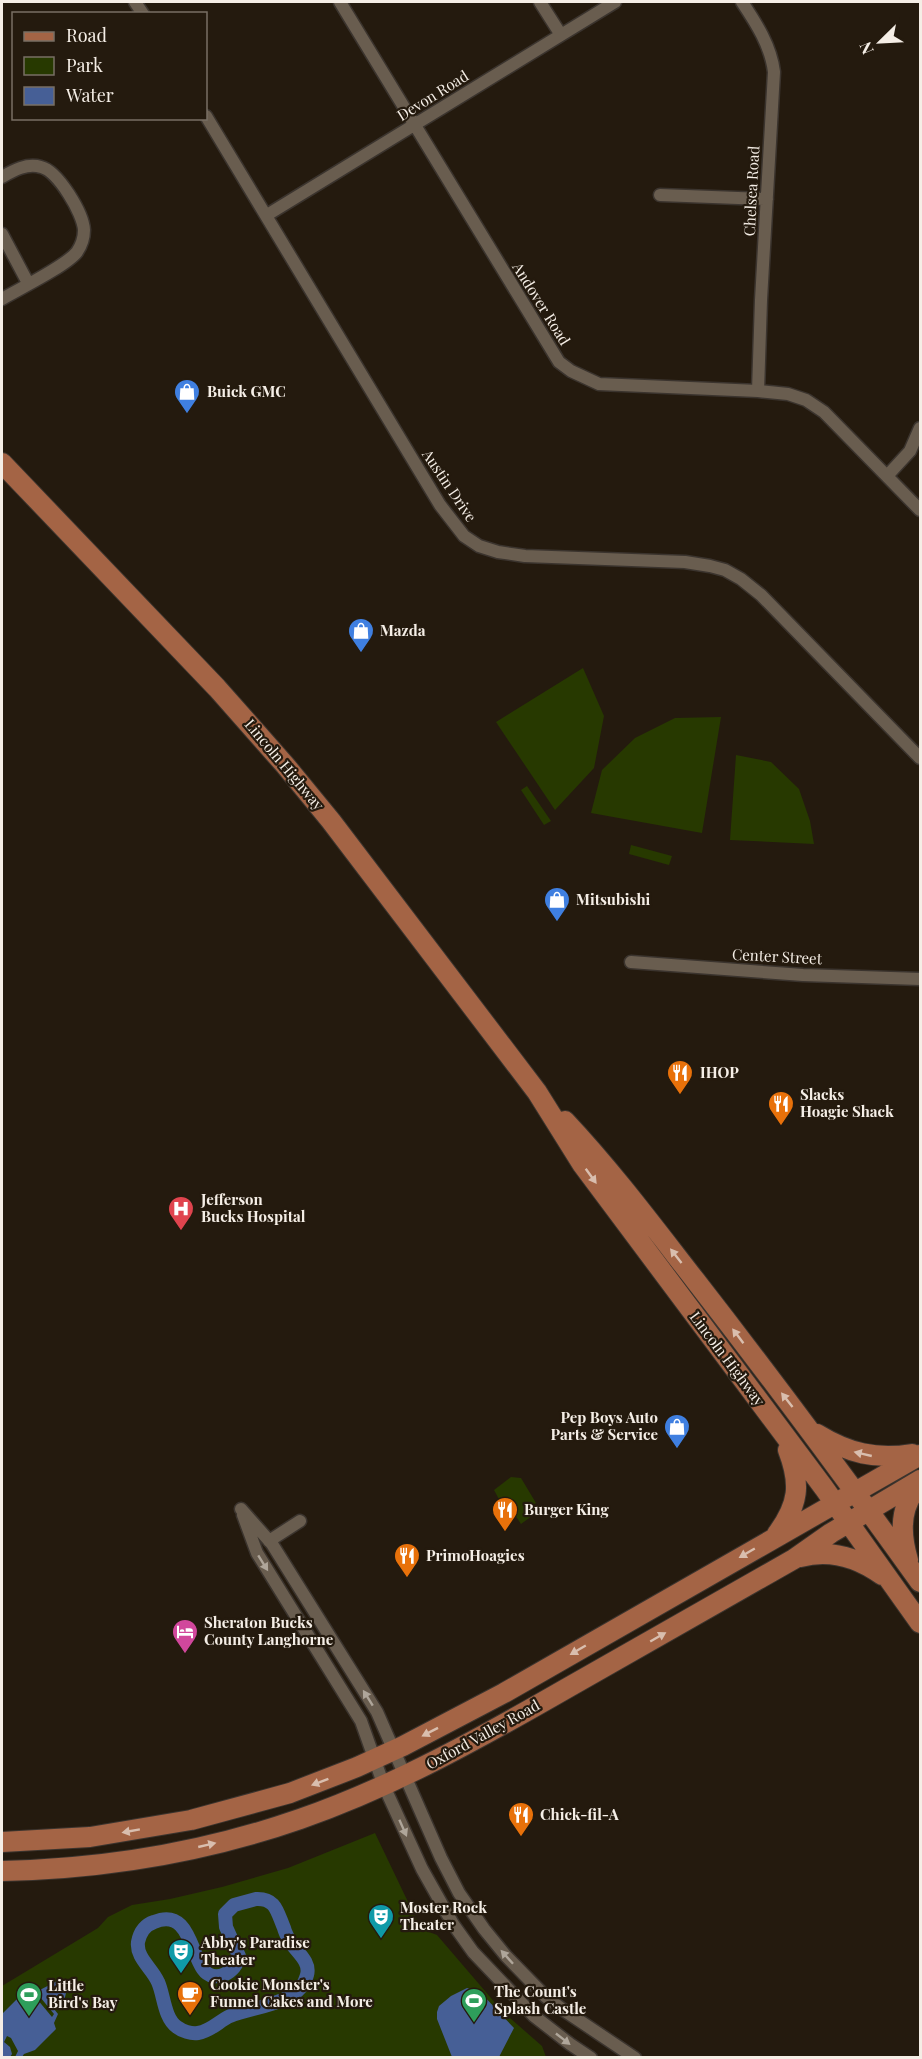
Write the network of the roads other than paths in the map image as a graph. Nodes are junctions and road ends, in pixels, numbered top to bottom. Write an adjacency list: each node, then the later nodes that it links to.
1 (340, 2): 7 (street, Andover Road)
2 (540, 2): 5 (street)
3 (615, 2): 5 (street, Devon Road)
4 (742, 2): 10 (street, Chelsea Road)
5 (561, 35): 7 (street, Devon Road)
6 (207, 118): 11 (street, Austin Drive)
7 (414, 126): 11 (street, Devon Road); 15 (street, Andover Road)
8 (2, 177): 13 (street)
9 (660, 195): 10 (street)
10 (767, 198): 15 (street, Chelsea Road)
11 (267, 215): 20 (street, Austin Drive)
12 (2, 234): 13 (street)
13 (28, 283): 14 (street)
14 (2, 299)
15 (758, 390): 18 (street, Andover Road)
16 (921, 428): 18 (street)
17 (2, 463): 23 (main road, Lincoln Highway)
18 (887, 476): 19 (street, Andover Road)
19 (921, 510)
20 (921, 758)
21 (631, 962): 22 (street, Center Street)
22 (921, 979)
23 (537, 1092): 24 (main road, Lincoln Highway, one-way to 24); 25 (main road, Lincoln Highway, one-way to 23)
24 (779, 1428): 29 (main road, Lincoln Highway); 33 (main road)
25 (810, 1429): 26 (main road, one-way to 25); 28 (main road, Lincoln Highway)
26 (921, 1454): 28 (main road, Oxford Valley Road)
27 (921, 1482): 30 (main road, Oxford Valley Road); 36 (main road)
28 (855, 1491): 29 (main road, Oxford Valley Road); 30 (main road, Lincoln Highway)
29 (834, 1503): 32 (main road, Lincoln Highway); 33 (main road, Oxford Valley Road)
30 (869, 1510): 32 (main road, Oxford Valley Road); 36 (main road, Lincoln Highway)
31 (300, 1521): 34 (street)
32 (848, 1522): 35 (main road, Oxford Valley Road); 37 (main road, Lincoln Highway)
33 (774, 1537): 39 (main road, Oxford Valley Road, one-way to 39)
34 (269, 1541): 39 (street, one-way to 34); 40 (street, one-way to 40)
35 (794, 1559): 37 (main road); 41 (main road, Oxford Valley Road, one-way to 35)
36 (915, 1575)
37 (891, 1582): 38 (main road, Lincoln Highway)
38 (921, 1623)
39 (393, 1751): 40 (main road, Oxford Valley Road); 41 (street)
40 (374, 1760): 42 (street); 43 (main road, Oxford Valley Road, one-way to 43)
41 (405, 1777): 42 (main road, Oxford Valley Road); 46 (street, one-way to 41)
42 (384, 1786): 44 (main road, Oxford Valley Road, one-way to 42); 45 (street, one-way to 45)
43 (2, 1842)
44 (2, 1871)
45 (591, 2058)
46 (635, 2058)

